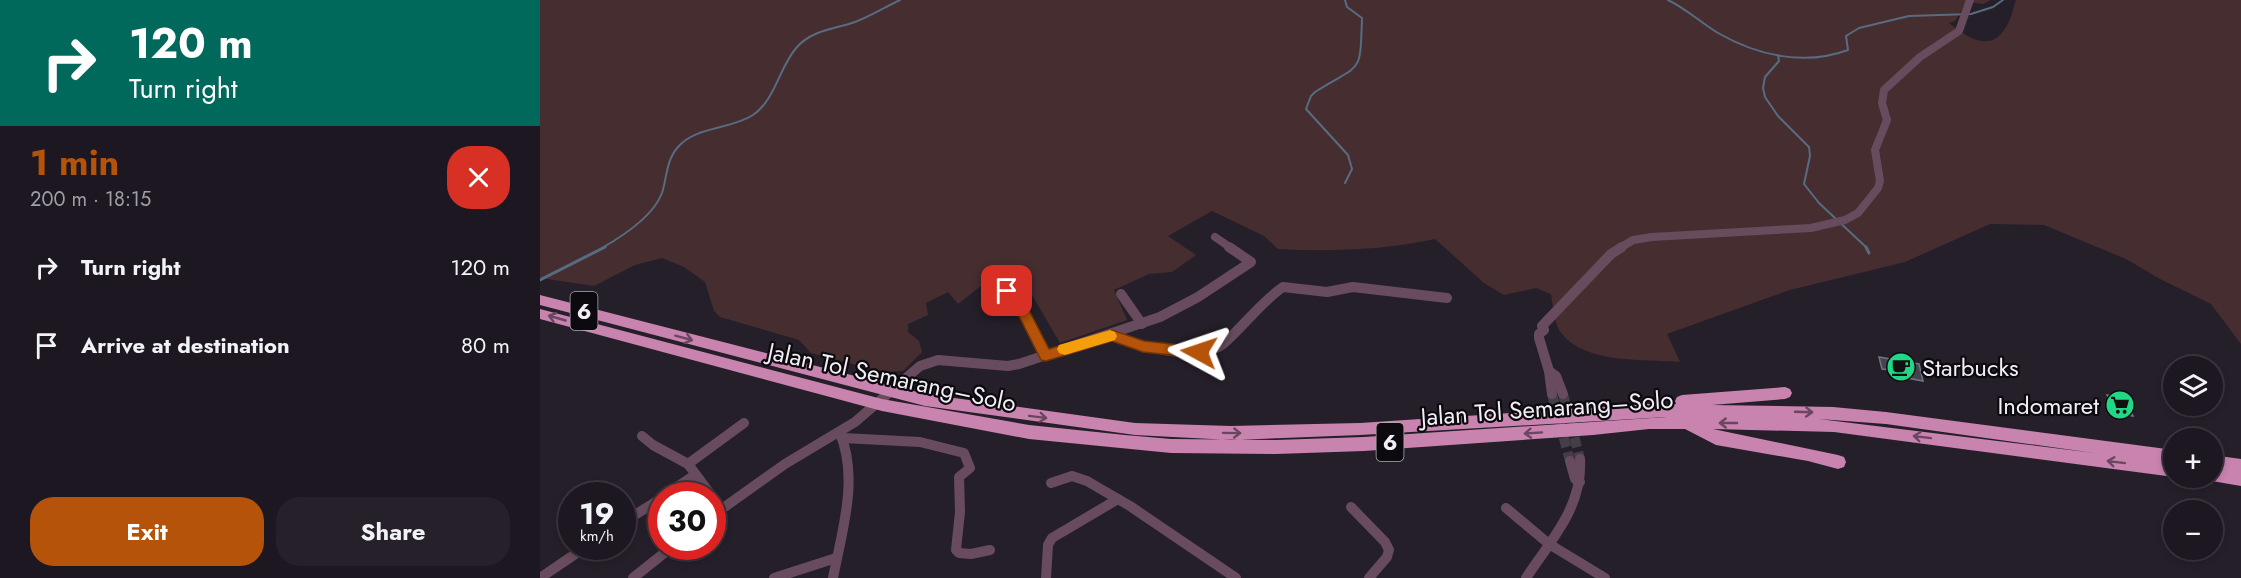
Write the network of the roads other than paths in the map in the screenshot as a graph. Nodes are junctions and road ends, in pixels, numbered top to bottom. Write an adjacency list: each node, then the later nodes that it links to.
1 (1970, 0): 11 (street)
2 (1215, 237): 8 (street)
3 (1003, 291): 10 (street)
4 (1121, 294): 8 (street)
5 (1447, 298): 9 (street)
6 (540, 300): 15 (highway, Jalan Tol Semarang–Solo / 6, one-way to 15)
7 (540, 314): 17 (highway, Jalan Tol Semarang–Solo / 6, one-way to 7)
8 (1142, 324): 9 (street)
9 (1112, 335): 10 (street)
10 (1046, 356): 18 (street)
11 (1549, 371): 13 (street); 14 (street)
12 (1785, 393): 15 (highway)
13 (1552, 394)
14 (1563, 394)
15 (1606, 413): 20 (highway, Jalan Tol Semarang–Solo / 6, one-way to 20)
16 (744, 423): 23 (street)
17 (1687, 423): 22 (highway); 26 (highway, Jalan Tol Semarang–Solo / 6, one-way to 17)
18 (841, 435): 34 (street); 38 (street); 39 (street)
19 (642, 436): 23 (street)
20 (2163, 456)
21 (1575, 460): 37 (street)
22 (1838, 462)
23 (688, 464): 27 (street)
24 (2223, 464): 25 (highway)
25 (2241, 466)
26 (2163, 469)
27 (695, 476): 30 (street); 31 (street)
28 (2223, 477): 29 (highway)
29 (2241, 479)
30 (686, 482)
31 (700, 482)
32 (1051, 483): 33 (street)
33 (1118, 499): 46 (street); 47 (street)
34 (726, 505)
35 (1351, 507): 48 (street)
36 (1506, 508): 37 (street)
37 (1549, 543): 49 (street); 50 (street)
38 (990, 550)
39 (836, 558): 44 (street); 45 (street)
40 (566, 560): 42 (street)
41 (656, 560): 43 (street)
42 (540, 578)
43 (633, 578)
44 (774, 578)
45 (833, 578)
46 (1046, 578)
47 (1236, 578)
48 (1369, 578)
49 (1526, 578)
50 (1605, 578)

